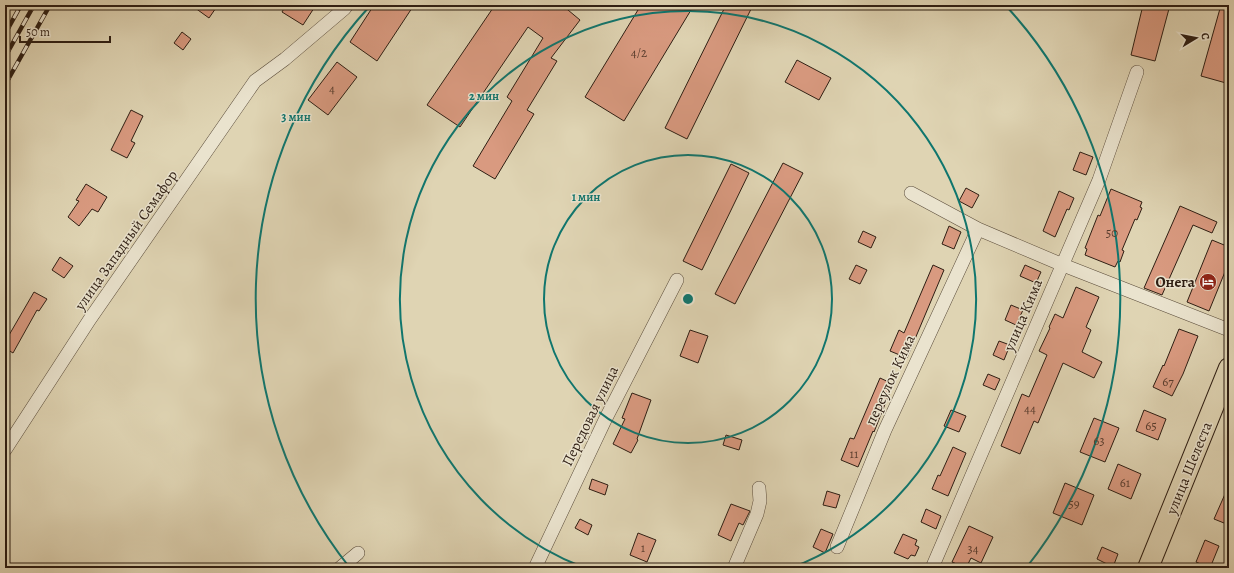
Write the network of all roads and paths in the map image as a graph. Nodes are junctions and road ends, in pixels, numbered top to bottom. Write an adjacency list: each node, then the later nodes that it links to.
1 (347, 5): 9 (street, улица Западный Семафор)
2 (1137, 72): 5 (street, улица Кима)
3 (911, 194): 4 (street)
4 (978, 229): 5 (street); 11 (street, переулок Кима)
5 (1063, 264): 7 (street); 16 (street, улица Кима)
6 (677, 280): 14 (street, Передовая улица)
7 (1229, 330)
8 (1229, 368): 17 (main road, улица Шелеста)
9 (5, 450)
10 (759, 488): 15 (street)
11 (837, 547)
12 (358, 553): 13 (street)
13 (340, 568)
14 (535, 568)
15 (734, 568)
16 (932, 568)
17 (1148, 568)

